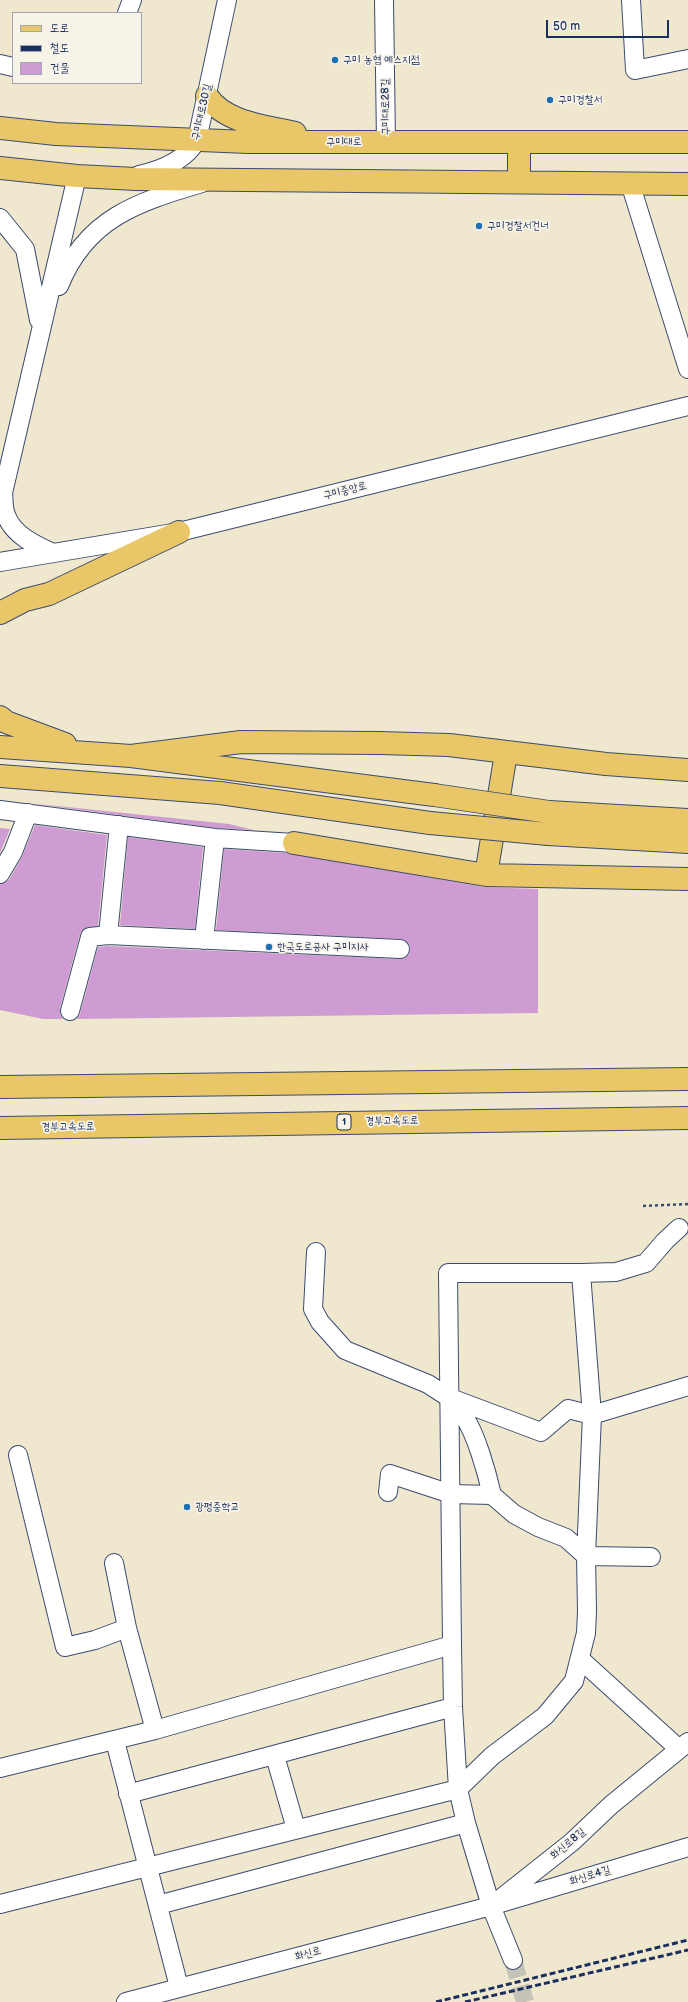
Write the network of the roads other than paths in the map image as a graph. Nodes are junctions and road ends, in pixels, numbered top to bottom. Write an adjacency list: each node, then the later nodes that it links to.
1 (132, 0): 5 (street)
2 (227, 0): 9 (street, 구미대로30길)
3 (384, 0): 13 (street, 구미대로28길)
4 (631, 0): 6 (street)
5 (127, 12)
6 (688, 59)
7 (0, 64): 8 (street)
8 (12, 67)
9 (207, 96): 11 (street, 구미대로30길); 12 (main road)
10 (0, 128): 11 (main road, 구미대로)
11 (197, 140): 12 (main road, 구미대로); 18 (street, 구미대로30길)
12 (330, 142): 13 (main road, 구미대로)
13 (386, 142): 14 (main road, 구미대로)
14 (519, 142): 15 (main road, 구미대로); 20 (main road)
15 (688, 142)
16 (0, 168): 17 (main road)
17 (77, 176): 18 (main road); 24 (street)
18 (124, 178): 19 (main road)
19 (216, 179): 20 (main road); 24 (street)
20 (519, 182): 21 (main road)
21 (630, 183): 22 (main road); 25 (street)
22 (688, 184)
23 (0, 218): 24 (street)
24 (41, 331): 28 (street)
25 (688, 369)
26 (688, 406): 27 (street, 구미중앙로)
27 (179, 532): 28 (street, 구미중앙로); 30 (main road)
28 (53, 553): 29 (street, 구미중앙로)
29 (0, 562)
30 (0, 613)
31 (0, 717): 33 (main road)
32 (0, 747): 33 (main road)
33 (88, 753): 35 (main road)
34 (506, 753): 35 (main road); 36 (main road); 46 (main road)
35 (131, 756): 40 (main road, bridge)
36 (688, 770)
37 (0, 776): 43 (main road, bridge)
38 (5, 810): 39 (street)
39 (28, 813): 41 (street); 45 (street)
40 (688, 820)
41 (119, 825): 42 (street); 48 (street)
42 (215, 838): 44 (street); 49 (street)
43 (688, 842)
44 (294, 843): 46 (main road)
45 (0, 874)
46 (486, 875): 47 (main road)
47 (688, 879)
48 (108, 935): 49 (street); 51 (street)
49 (204, 940): 50 (street)
50 (400, 950)
51 (70, 1011)
52 (688, 1079): 53 (main road)
53 (0, 1088)
54 (688, 1118): 55 (main road, 경부고속도로 / 1)
55 (0, 1128)
56 (679, 1228): 58 (street)
57 (316, 1252): 60 (street)
58 (581, 1273): 60 (street); 61 (street)
59 (688, 1386): 61 (street)
60 (448, 1397): 61 (street); 64 (street); 65 (street)
61 (592, 1415): 66 (street)
62 (18, 1455): 69 (street)
63 (388, 1492): 64 (street)
64 (451, 1494): 65 (street); 70 (street)
65 (492, 1495): 66 (street)
66 (586, 1556): 67 (street); 71 (street)
67 (651, 1557)
68 (114, 1563): 69 (street)
69 (127, 1628): 73 (street)
70 (452, 1645): 72 (street); 73 (street)
71 (580, 1659): 75 (street); 78 (street)
72 (453, 1707): 76 (street); 78 (street)
73 (155, 1730): 74 (street)
74 (115, 1741): 77 (street); 79 (street)
75 (684, 1746): 86 (street, 화신로8길)
76 (275, 1756): 79 (street); 81 (street)
77 (0, 1768)
78 (458, 1789): 80 (street); 81 (street)
79 (128, 1794): 83 (street)
80 (466, 1823): 85 (street); 86 (street)
81 (296, 1830): 83 (street)
82 (688, 1847): 86 (street, 화신로4길)
83 (147, 1867): 84 (street); 85 (street)
84 (0, 1904)
85 (158, 1905): 88 (street)
86 (491, 1906): 87 (street); 88 (street, 화신로)
87 (513, 1960)
88 (179, 1987): 89 (street, 화신로)
89 (126, 2002)

